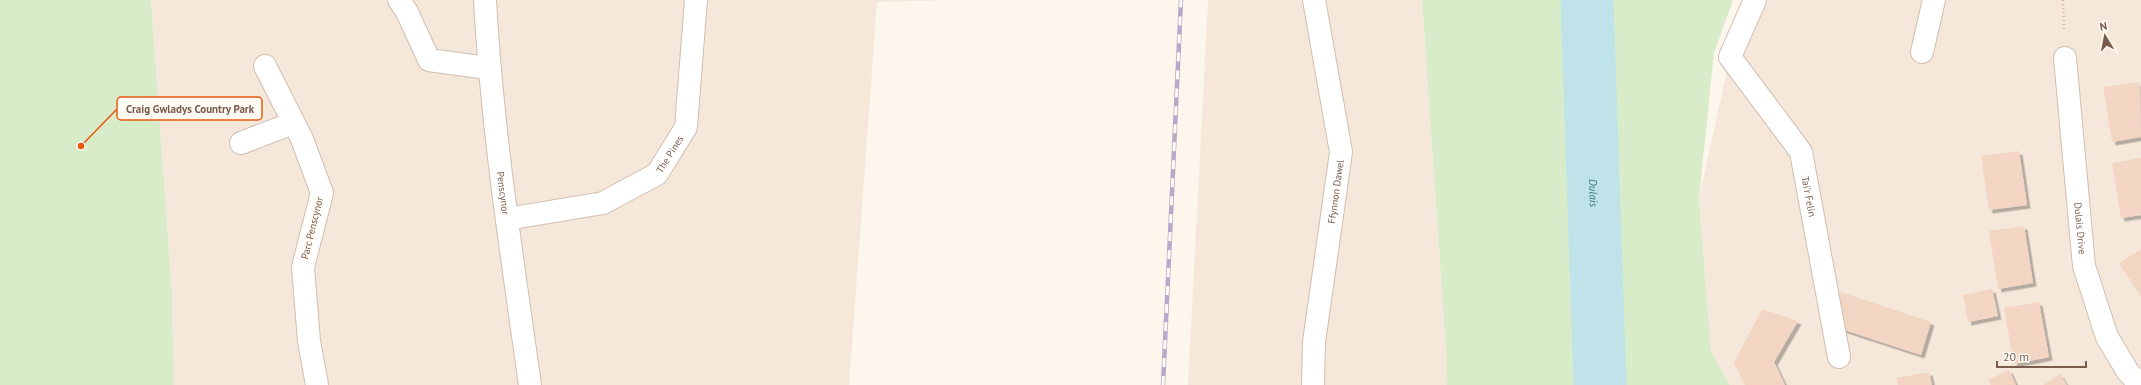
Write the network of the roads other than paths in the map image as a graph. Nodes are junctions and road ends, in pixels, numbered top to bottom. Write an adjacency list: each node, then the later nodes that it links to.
1 (399, 0): 10 (street)
2 (485, 0): 10 (street, Penscynor)
3 (696, 0): 13 (street, The Pines)
4 (1314, 0): 17 (street, Ffynnon Dawel)
5 (1755, 0): 14 (street, Tai'r Felin)
6 (1934, 0): 7 (street)
7 (1922, 52)
8 (2065, 58): 18 (street, Dulais Drive)
9 (265, 66): 11 (street, Parc Penscynor)
10 (488, 68): 13 (street, Penscynor)
11 (294, 123): 12 (street); 15 (street, Parc Penscynor)
12 (241, 143)
13 (507, 219): 16 (street, Penscynor)
14 (1839, 357)
15 (317, 385)
16 (530, 385)
17 (1313, 385)
18 (2140, 385)

